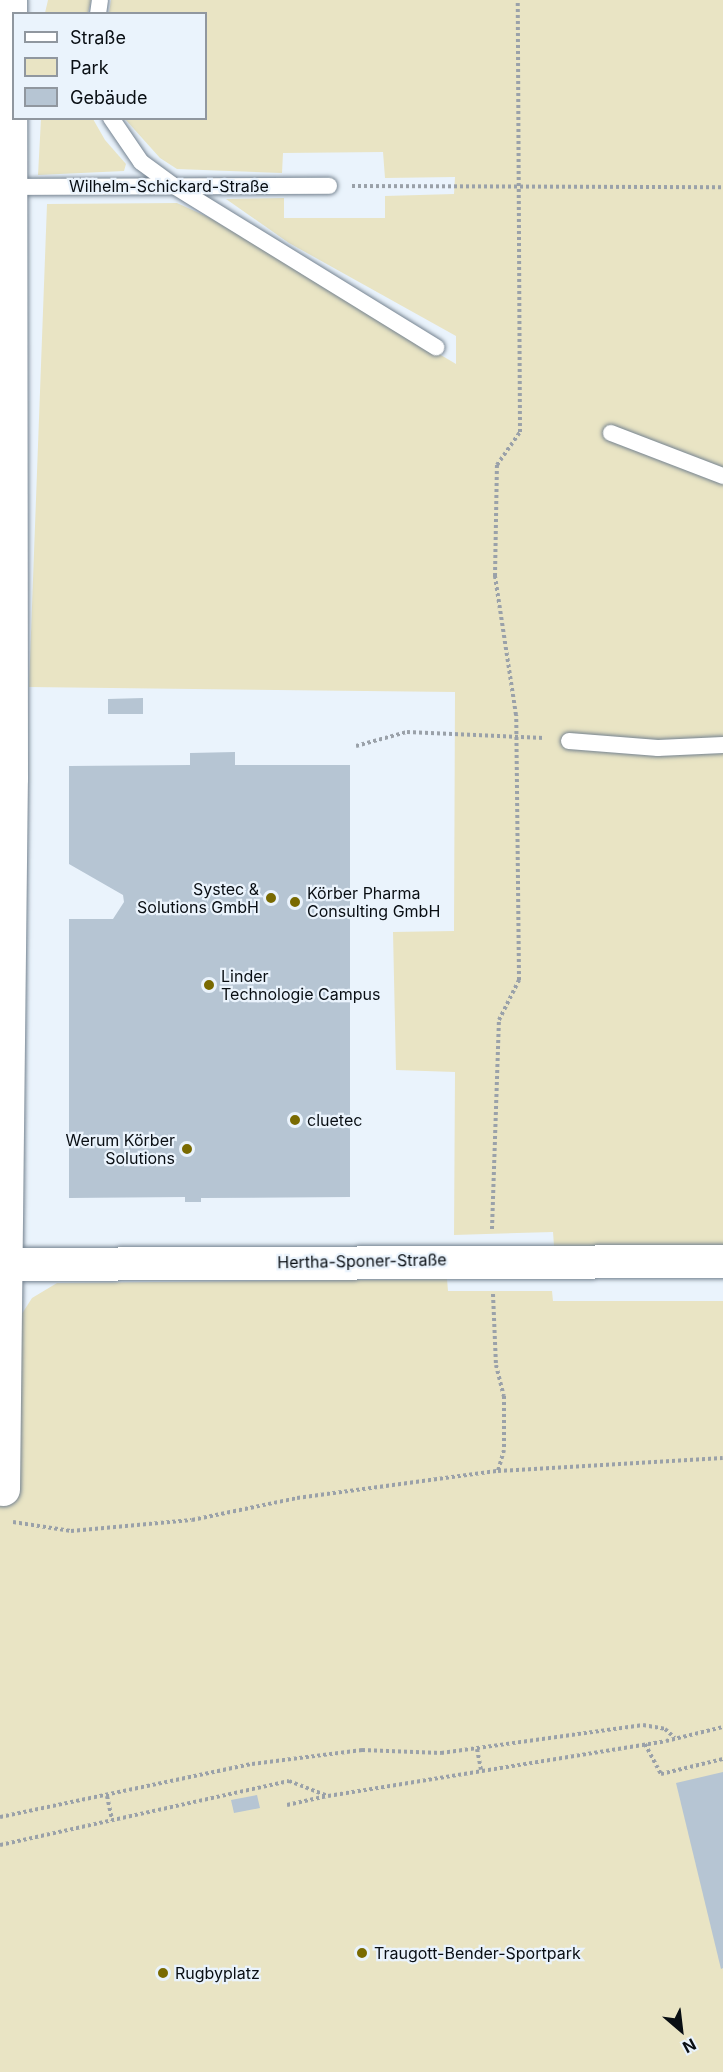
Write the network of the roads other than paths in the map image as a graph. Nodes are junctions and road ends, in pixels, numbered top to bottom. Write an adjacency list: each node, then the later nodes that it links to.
1 (10, 0): 5 (street)
2 (112, 120): 3 (lane)
3 (174, 186): 4 (lane, Wilhelm-Schickard-Straße); 5 (lane, Wilhelm-Schickard-Straße); 6 (lane)
4 (329, 186)
5 (5, 187): 9 (street)
6 (436, 347)
7 (610, 433): 8 (lane)
8 (723, 476)
9 (5, 730): 13 (street)
10 (569, 741): 11 (lane)
11 (723, 745)
12 (723, 1261): 13 (street, Hertha-Sponer-Straße)
13 (1, 1264): 14 (street)
14 (1, 1505)

